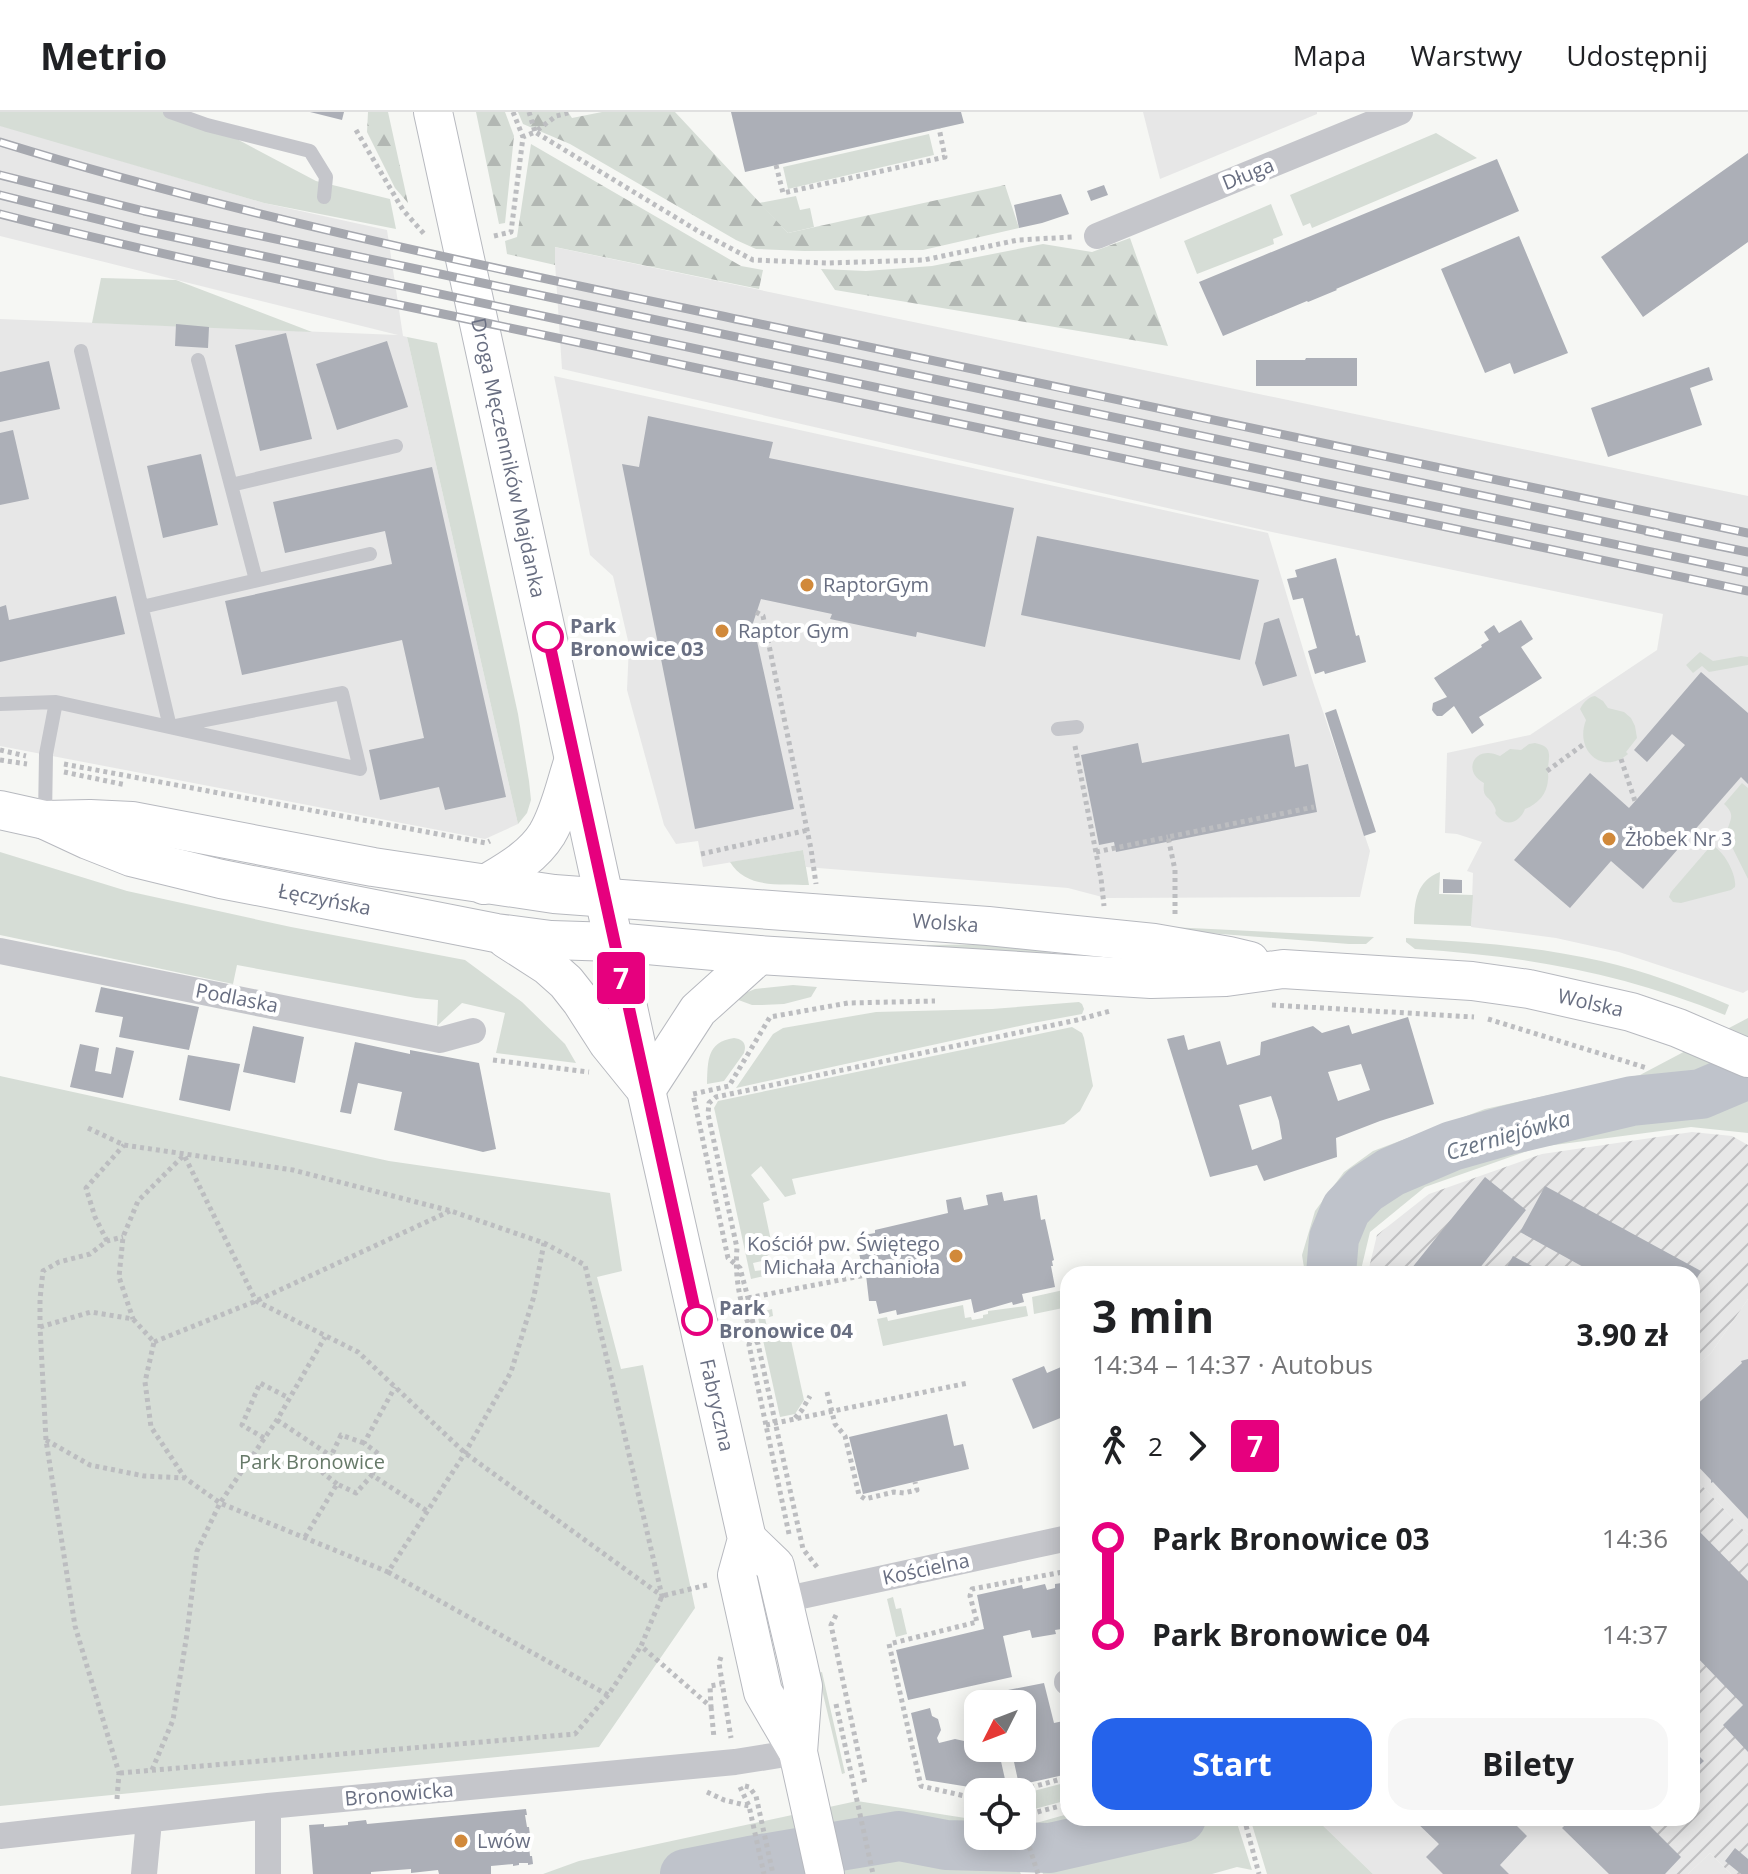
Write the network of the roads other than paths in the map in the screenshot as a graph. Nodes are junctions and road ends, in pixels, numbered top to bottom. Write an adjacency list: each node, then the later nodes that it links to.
1 (170, 112): 4 (lane)
2 (433, 112): 18 (street, Droga Męczenników Majdanka)
3 (1400, 112): 5 (street, Długa)
4 (324, 197)
5 (1097, 236)
6 (81, 351): 12 (lane)
7 (198, 360): 9 (lane)
8 (396, 446): 9 (lane)
9 (231, 485): 11 (lane)
10 (370, 554): 11 (lane)
11 (256, 580): 12 (lane)
12 (142, 607): 15 (lane)
13 (56, 702): 14 (lane); 15 (lane); 20 (lane)
14 (0, 704)
15 (170, 727): 15 (lane)
16 (1077, 727): 17 (lane)
17 (1058, 729)
18 (574, 760): 21 (street); 22 (street, Droga Męczenników Majdanka)
19 (0, 810): 20 (street, Łęczyńska)
20 (45, 820): 21 (street, Łęczyńska); 24 (street, Łęczyńska)
21 (484, 885): 22 (street, Łęczyńska)
22 (604, 896): 23 (street, Wolska); 25 (street, Fabryczna)
23 (1097, 926): 28 (street, Wolska); 29 (street)
24 (496, 933): 25 (street, Łęczyńska); 32 (street)
25 (614, 942): 27 (street, Wolska); 32 (street, Fabryczna)
26 (0, 951): 30 (street, Podlaska)
27 (759, 955): 29 (street, Wolska); 32 (street)
28 (1283, 969): 29 (street, Wolska); 31 (street, Wolska)
29 (1087, 976)
30 (473, 1031)
31 (1748, 1058)
32 (646, 1090): 33 (street, Fabryczna)
33 (747, 1539): 35 (street, Fabryczna); 36 (street, Fabryczna)
34 (1060, 1539): 35 (street, Kościelna)
35 (783, 1600): 36 (street, Fabryczna)
36 (798, 1752): 37 (street, Bronowicka); 42 (street, Fabryczna)
37 (268, 1806): 38 (street, Bronowicka); 41 (street)
38 (149, 1821): 39 (street, Bronowicka); 40 (street)
39 (0, 1836)
40 (144, 1874)
41 (268, 1874)
42 (825, 1874)

